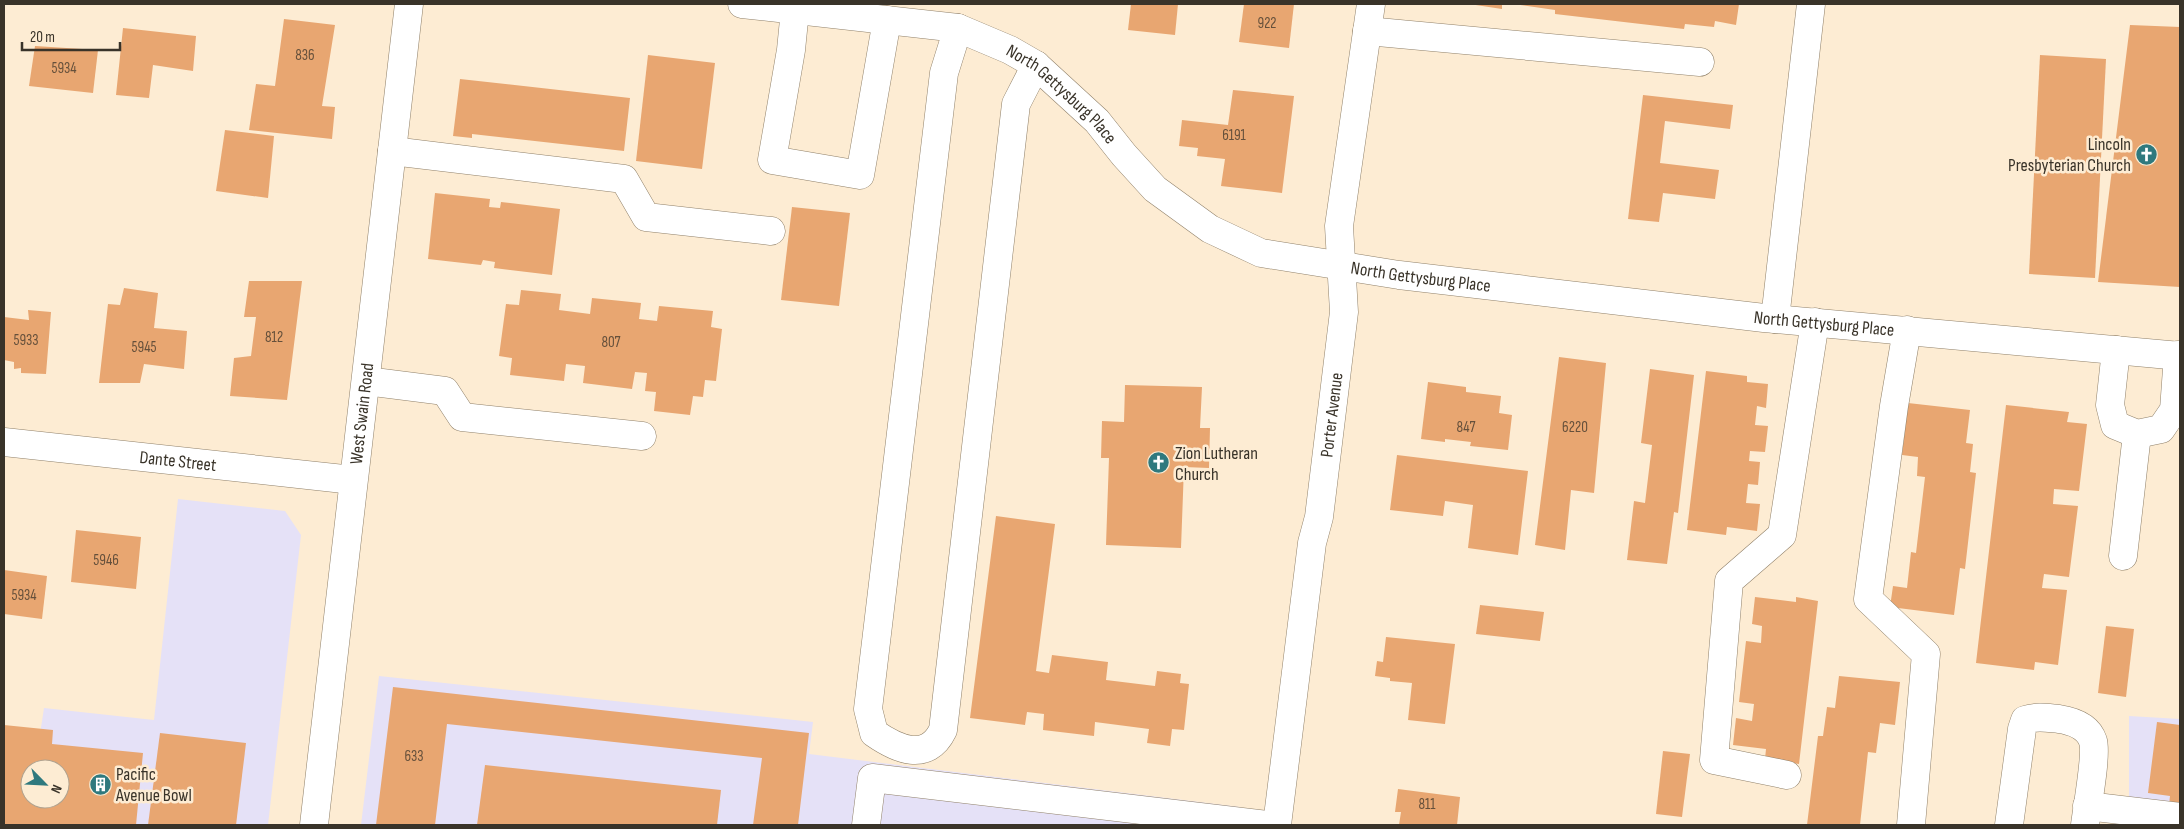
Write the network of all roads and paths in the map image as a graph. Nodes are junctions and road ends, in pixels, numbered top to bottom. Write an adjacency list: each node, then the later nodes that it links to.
1 (409, 4): 12 (street, West Swain Road)
2 (742, 4): 5 (street, North Gettysburg Place)
3 (1371, 4): 9 (street, Porter Avenue)
4 (1811, 4): 15 (street)
5 (795, 10): 7 (street, North Gettysburg Place); 7 (street)
6 (923, 14): 7 (street, North Gettysburg Place); 8 (street, North Gettysburg Place)
7 (887, 20)
8 (958, 28): 11 (street, North Gettysburg Place); 11 (street)
9 (1367, 31): 10 (street); 14 (street, Porter Avenue)
10 (1700, 62)
11 (1036, 65): 14 (street, North Gettysburg Place)
12 (392, 151): 13 (street); 20 (street, West Swain Road)
13 (771, 230)
14 (1342, 266): 15 (street, North Gettysburg Place); 32 (street, Porter Avenue)
15 (1775, 319): 16 (street, North Gettysburg Place)
16 (1815, 322): 17 (street, North Gettysburg Place); 26 (street)
17 (1907, 330): 18 (street, North Gettysburg Place); 33 (street)
18 (2116, 350): 19 (street, North Gettysburg Place); 21 (street)
19 (2179, 356): 21 (street)
20 (366, 381): 22 (street); 24 (street, West Swain Road)
21 (2138, 434): 25 (street)
22 (642, 436)
23 (4, 442): 24 (street, Dante Street)
24 (353, 480): 29 (street, West Swain Road)
25 (2123, 556)
26 (1787, 775)
27 (2086, 816): 28 (street); 34 (street)
28 (2180, 817)
29 (314, 825)
30 (866, 825): 31 (street)
31 (1267, 825)
32 (1277, 825)
33 (1911, 825)
34 (2009, 825)

